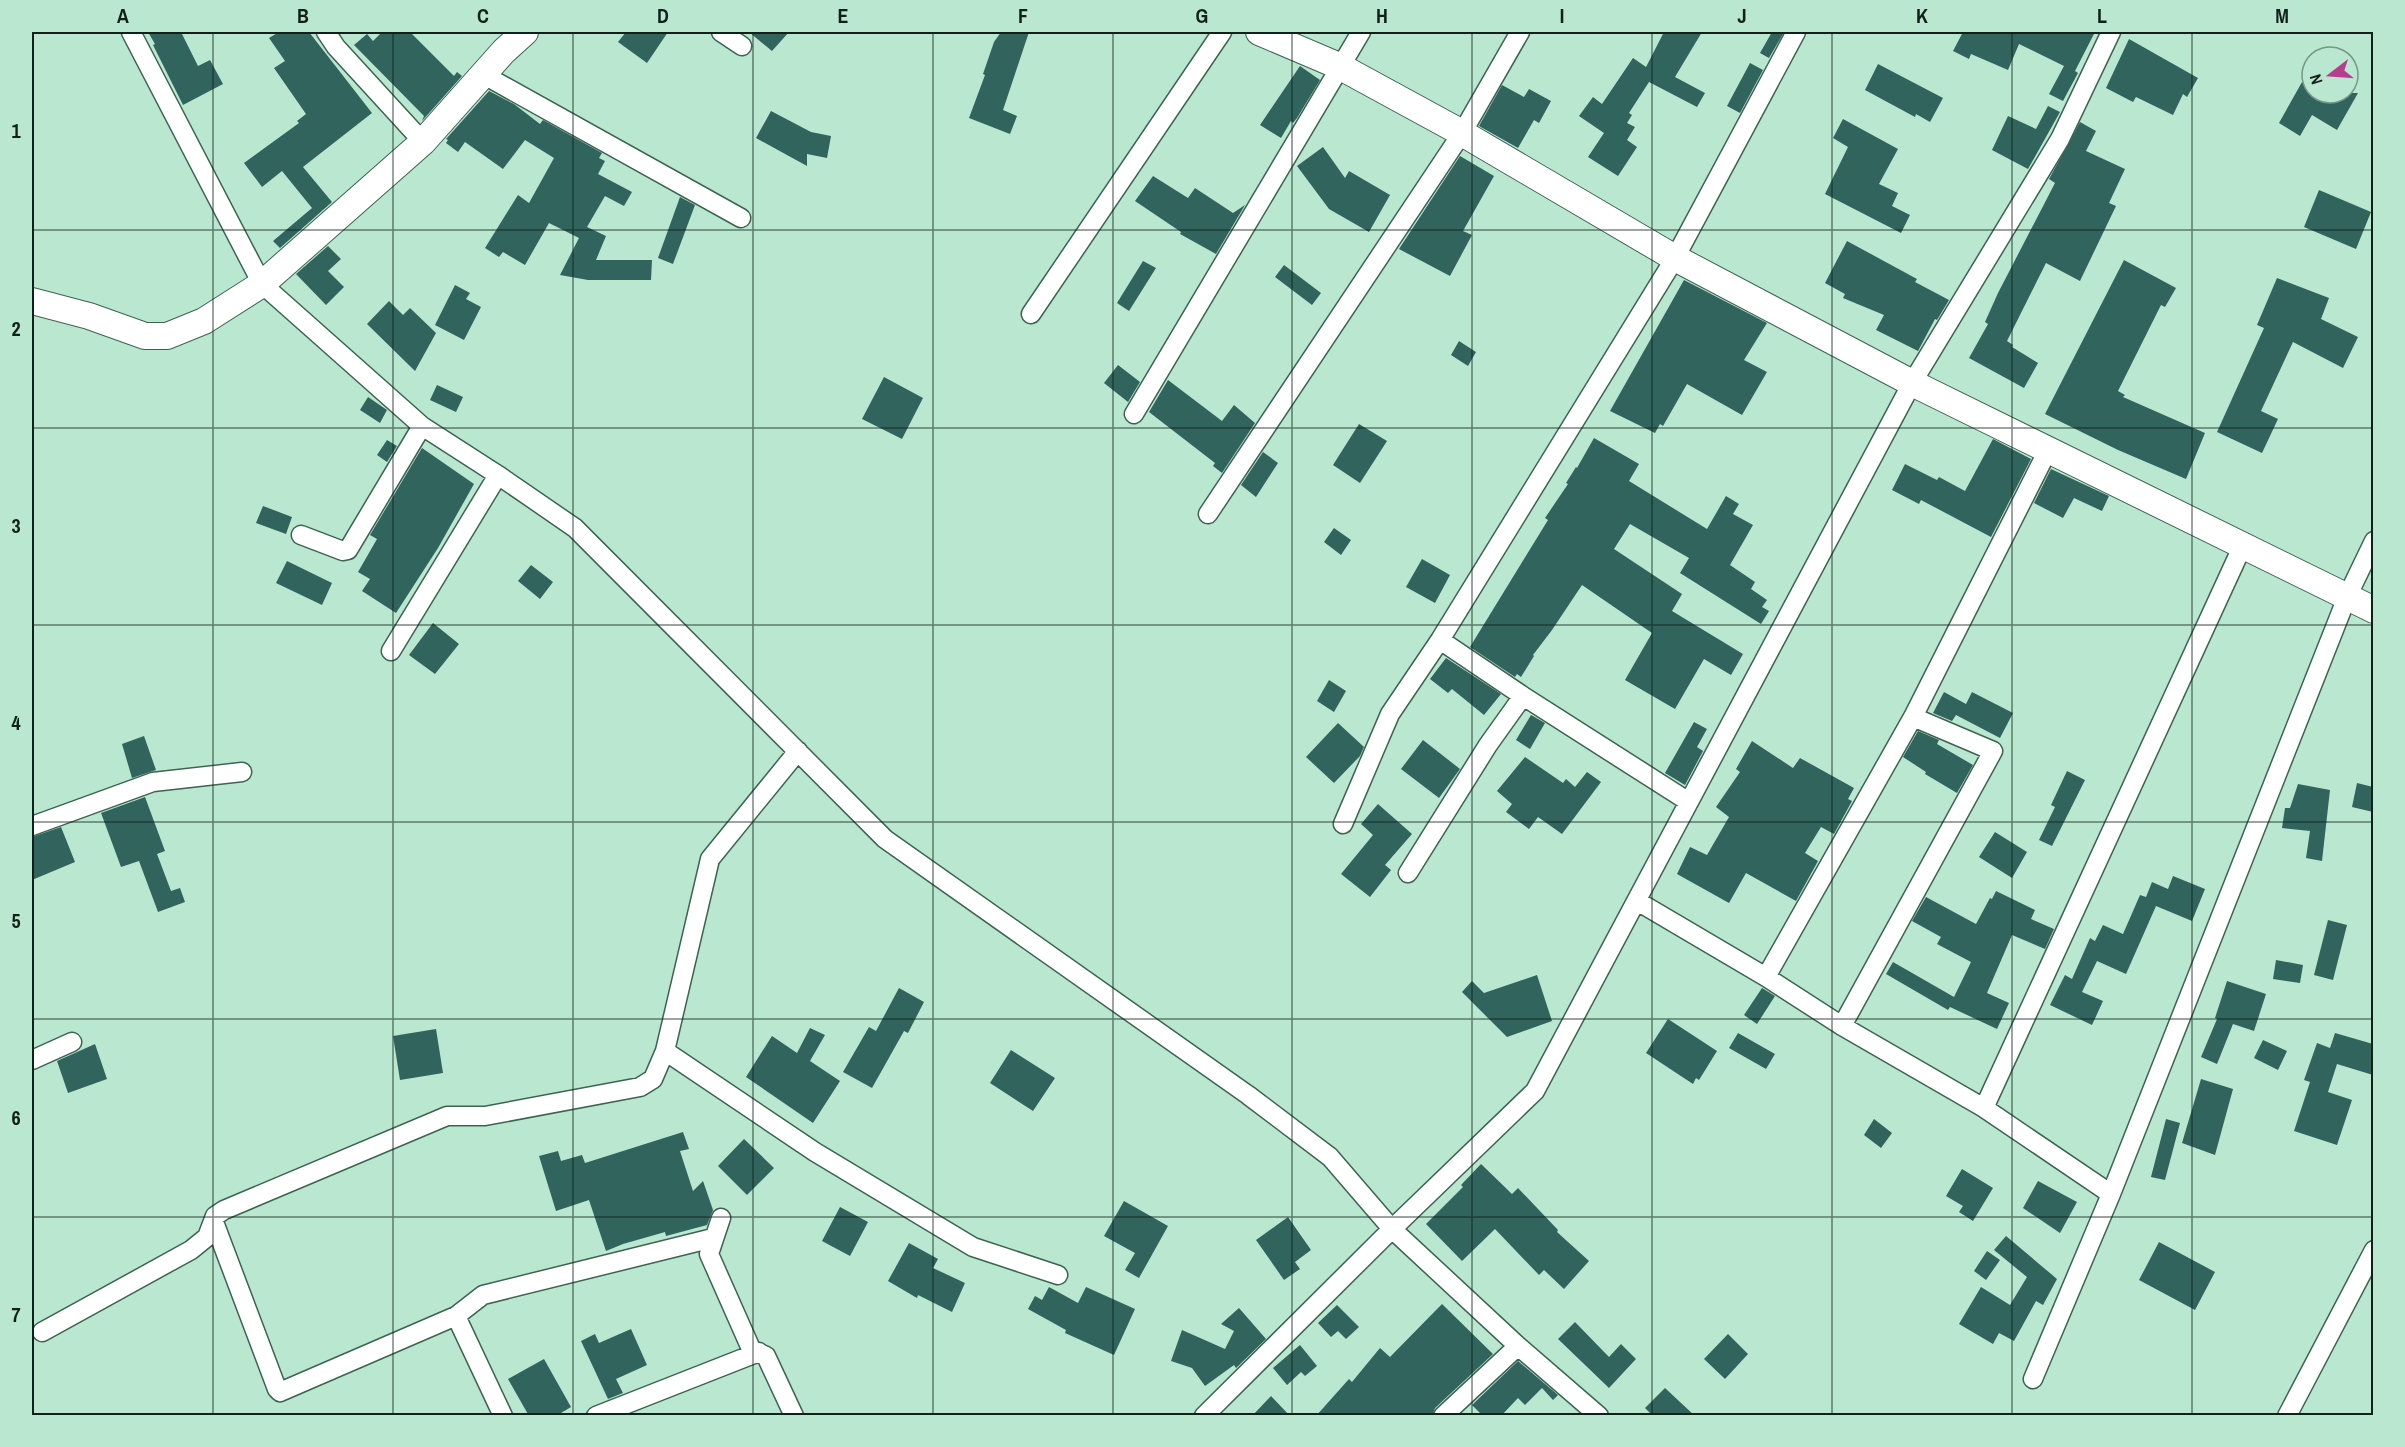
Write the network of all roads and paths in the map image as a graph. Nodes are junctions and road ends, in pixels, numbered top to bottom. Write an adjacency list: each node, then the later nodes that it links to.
1 (131, 32): 18 (street)
2 (326, 32): 15 (street)
3 (525, 32): 13 (street)
4 (721, 32): 11 (street)
5 (1222, 32): 20 (street)
6 (1259, 32): 12 (street)
7 (1361, 32): 12 (street)
8 (1520, 32): 14 (street)
9 (1796, 32): 17 (street)
10 (2111, 32): 21 (street)
11 (742, 46)
12 (1339, 66): 14 (street); 22 (street)
13 (484, 75): 15 (street); 16 (street)
14 (1462, 133): 17 (street); 26 (street)
15 (423, 142): 18 (street)
16 (741, 218)
17 (1675, 258): 21 (street); 32 (street)
18 (262, 284): 19 (street); 23 (street)
19 (32, 301)
20 (1031, 314)
21 (1912, 383): 24 (street); 38 (street)
22 (1134, 414)
23 (422, 426): 25 (street); 27 (street)
24 (2048, 450): 29 (street); 35 (street)
25 (498, 475): 33 (street); 36 (street)
26 (1208, 514)
27 (301, 535)
28 (2373, 541): 30 (street)
29 (2242, 545): 30 (street); 48 (street)
30 (2348, 597): 31 (street); 49 (street)
31 (2373, 610)
32 (1440, 640): 34 (street); 39 (street)
33 (391, 651)
34 (1523, 696): 38 (street); 41 (street)
35 (1913, 717): 43 (street); 44 (street)
36 (798, 751): 46 (street); 52 (street)
37 (242, 772): 40 (street)
38 (1689, 802): 42 (street)
39 (1342, 824)
40 (32, 826)
41 (1408, 873)
42 (1637, 901): 43 (street); 52 (street)
43 (1766, 977): 44 (street)
44 (1842, 1026): 48 (street)
45 (72, 1042): 47 (street)
46 (665, 1051): 51 (street); 55 (street)
47 (32, 1060)
48 (1984, 1108): 49 (street)
49 (2111, 1194): 60 (street)
50 (721, 1218): 53 (street)
51 (214, 1222): 56 (street); 57 (street)
52 (1392, 1228): 58 (street); 64 (street)
53 (713, 1238): 56 (street); 59 (street)
54 (2373, 1250): 67 (street)
55 (1058, 1275)
56 (456, 1316): 61 (street)
57 (42, 1332)
58 (1518, 1346): 65 (street); 66 (street)
59 (759, 1352): 62 (street); 63 (street)
60 (2033, 1378)
61 (503, 1416)
62 (596, 1416)
63 (794, 1416)
64 (1204, 1416)
65 (1443, 1416)
66 (1599, 1416)
67 (2287, 1416)

